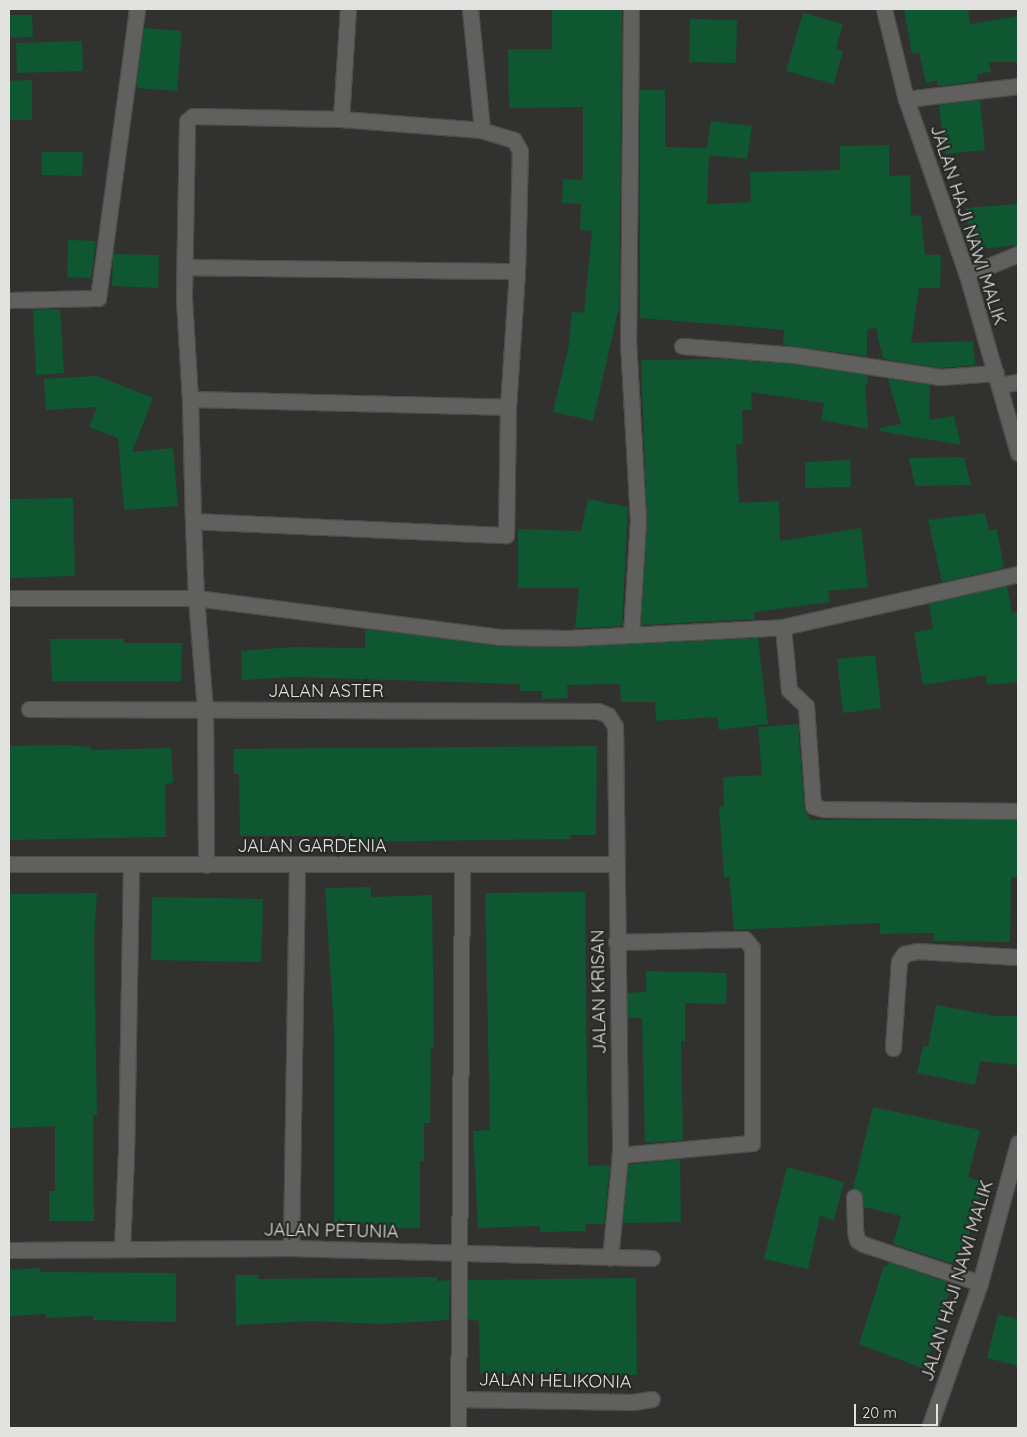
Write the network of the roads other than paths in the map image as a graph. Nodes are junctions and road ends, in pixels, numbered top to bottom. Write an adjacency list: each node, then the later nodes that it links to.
1 (137, 9): 14 (street)
2 (348, 9): 8 (street)
3 (470, 9): 9 (street)
4 (631, 9): 26 (street)
5 (884, 9): 7 (street, JALAN HAJI NAWI MALIK)
6 (1018, 86): 7 (street)
7 (906, 99): 13 (street, JALAN HAJI NAWI MALIK)
8 (341, 119): 9 (street); 11 (street)
9 (482, 130): 12 (street)
10 (1018, 254): 13 (street)
11 (185, 267): 12 (street); 18 (street)
12 (517, 271): 19 (street)
13 (967, 275): 16 (street, JALAN HAJI NAWI MALIK)
14 (9, 300)
15 (682, 346): 16 (street)
16 (997, 379): 17 (street); 20 (street, JALAN HAJI NAWI MALIK)
17 (1018, 382)
18 (190, 399): 19 (street); 21 (street)
19 (508, 407): 21 (street)
20 (1018, 453)
21 (193, 521): 24 (street)
22 (1018, 574): 25 (street)
23 (9, 598): 24 (street)
24 (196, 598): 26 (street); 28 (street)
25 (783, 627): 26 (street); 30 (street)
26 (631, 635)
27 (29, 709): 28 (street, JALAN ASTER)
28 (205, 709): 29 (street, JALAN ASTER); 35 (street)
29 (615, 726): 33 (street, JALAN KRISAN)
30 (1018, 811)
31 (9, 864): 34 (street, JALAN GARDENIA)
32 (297, 864): 35 (street, JALAN GARDENIA); 36 (street, JALAN GARDENIA); 44 (street)
33 (616, 864): 36 (street, JALAN GARDENIA); 37 (street, JALAN KRISAN)
34 (131, 865): 35 (street, JALAN GARDENIA); 43 (street)
35 (206, 865)
36 (462, 865): 46 (street)
37 (616, 942): 41 (street, JALAN KRISAN); 41 (street)
38 (1018, 957): 39 (street)
39 (893, 1048)
40 (1018, 1143): 49 (street, JALAN HAJI NAWI MALIK)
41 (620, 1155): 47 (street, JALAN KRISAN)
42 (854, 1197): 49 (street)
43 (122, 1248): 44 (street, JALAN PETUNIA); 45 (street, JALAN PETUNIA)
44 (291, 1248): 46 (street, JALAN PETUNIA)
45 (9, 1250)
46 (460, 1254): 47 (street, JALAN PETUNIA); 50 (street)
47 (610, 1258): 48 (street, JALAN PETUNIA)
48 (652, 1258)
49 (980, 1283): 53 (street, JALAN HAJI NAWI MALIK)
50 (458, 1399): 51 (street, JALAN HELIKONIA); 52 (street)
51 (652, 1399)
52 (458, 1428)
53 (929, 1428)

